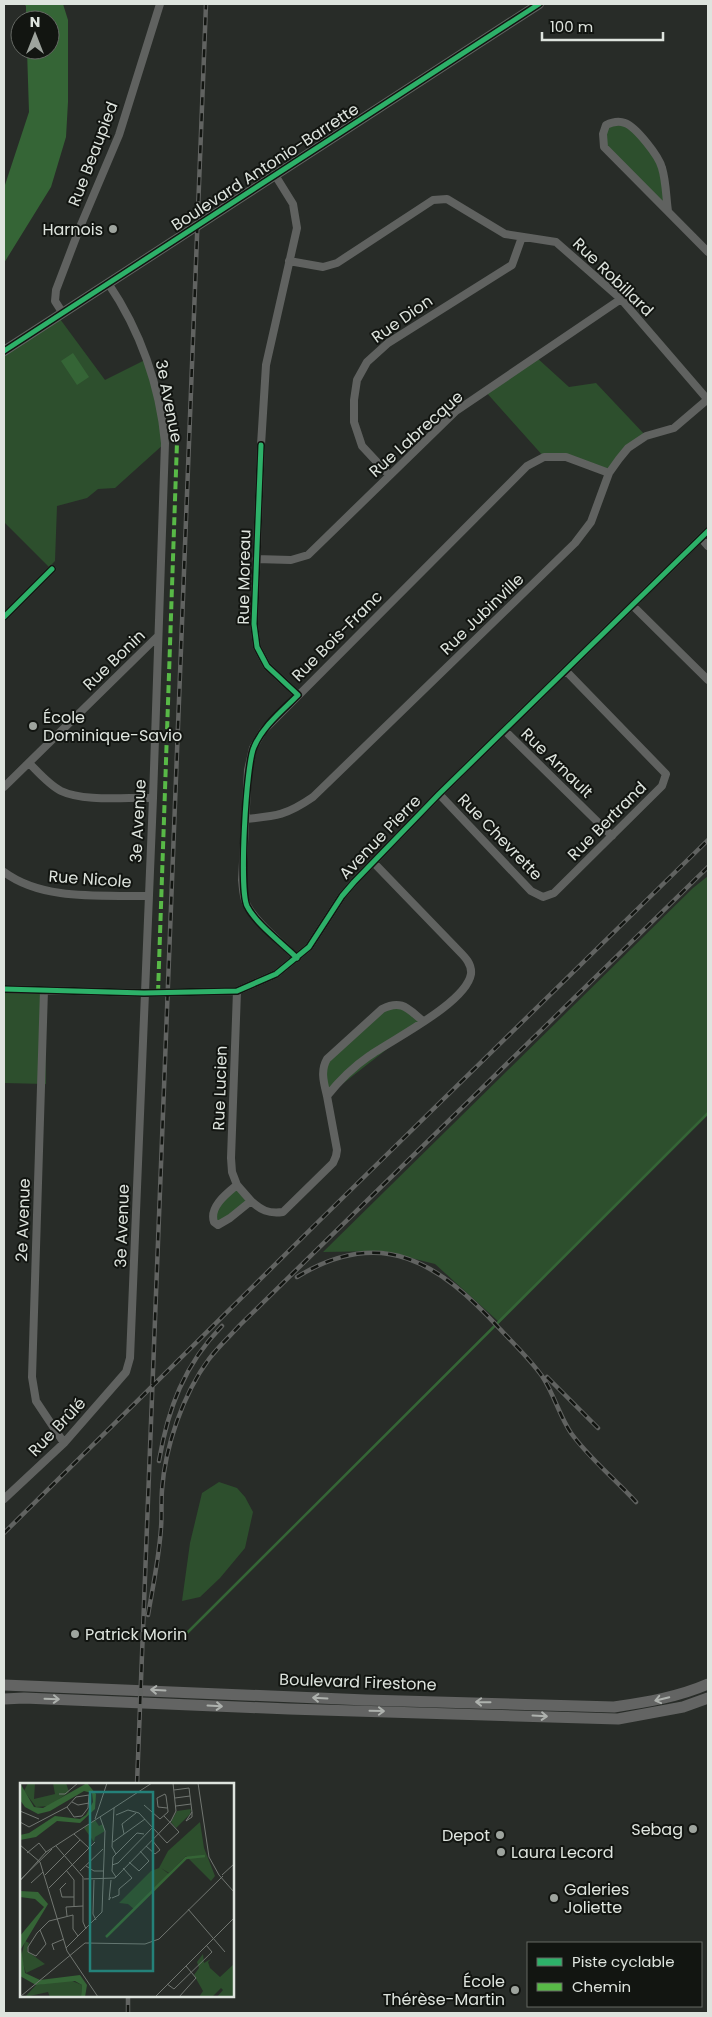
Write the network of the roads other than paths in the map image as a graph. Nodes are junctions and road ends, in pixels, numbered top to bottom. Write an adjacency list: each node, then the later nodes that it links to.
1 (160, 4): 10 (street, Rue Beaupied)
2 (540, 4): 3 (street, Boulevard Antonio-Barrette)
3 (275, 175): 7 (street, Rue Moreau); 8 (street, Boulevard Antonio-Barrette)
4 (668, 211): 4 (street); 6 (street)
5 (522, 237): 7 (street, Rue Robillard); 9 (street, Rue Robillard); 14 (street, Rue Dion)
6 (708, 252)
7 (289, 261): 18 (street, Rue Moreau)
8 (108, 283): 10 (street, Boulevard Antonio-Barrette); 22 (street, 3e Avenue)
9 (621, 299): 12 (street, Rue Robillard); 14 (street, Rue Labrecque)
10 (62, 312): 11 (street, Boulevard Antonio-Barrette)
11 (4, 351)
12 (708, 399): 13 (street, Rue Jubinville)
13 (609, 473): 25 (street, Rue Bois-Franc); 31 (street, Rue Jubinville)
14 (389, 475): 18 (street, Rue Labrecque)
15 (708, 531): 16 (street, Avenue Pierre)
16 (701, 538): 17 (street); 20 (street, Avenue Pierre)
17 (708, 546)
18 (256, 559): 25 (street, Rue Moreau)
19 (52, 569): 21 (street)
20 (633, 606): 23 (street, Avenue Pierre); 24 (street)
21 (4, 617)
22 (158, 636): 27 (street, Rue Bonin); 30 (street, 3e Avenue)
23 (566, 671): 26 (street, Avenue Pierre); 32 (street, Rue Bertrand)
24 (708, 680)
25 (298, 694): 31 (street, Rue Bois-Franc)
26 (505, 732): 29 (street, Avenue Pierre); 32 (street, Rue Arnault)
27 (29, 763): 28 (street, Rue Bonin); 30 (street)
28 (4, 787)
29 (439, 794): 33 (street, Avenue Pierre); 36 (street, Rue Chevrette)
30 (153, 798): 35 (street, 3e Avenue)
31 (246, 819): 37 (street, Rue Bois-Franc)
32 (612, 836): 36 (street, Rue Bertrand)
33 (373, 862): 37 (street, Avenue Pierre); 42 (street)
34 (4, 872): 35 (street, Rue Nicole)
35 (148, 896): 41 (street, 3e Avenue)
36 (543, 897)
37 (297, 958): 40 (street, Avenue Pierre)
38 (4, 989): 39 (street, Avenue Pierre)
39 (44, 990): 41 (street, Avenue Pierre); 47 (street, 2e Avenue)
40 (237, 991): 41 (street, Avenue Pierre); 44 (street, Rue Lucien)
41 (144, 993): 46 (street, 3e Avenue)
42 (423, 1021): 43 (street); 43 (street)
43 (327, 1096): 45 (street)
44 (237, 1185): 45 (street, Rue Lucien); 45 (street)
45 (251, 1201)
46 (126, 1372): 47 (street, Rue Brûlé)
47 (64, 1443): 48 (street, Rue Brûlé)
48 (4, 1499)
49 (708, 1684): 50 (main road, Boulevard Firestone, one-way to 50)
50 (4, 1685)
51 (708, 1698): 52 (main road, Boulevard Firestone, one-way to 51)
52 (4, 1699)

